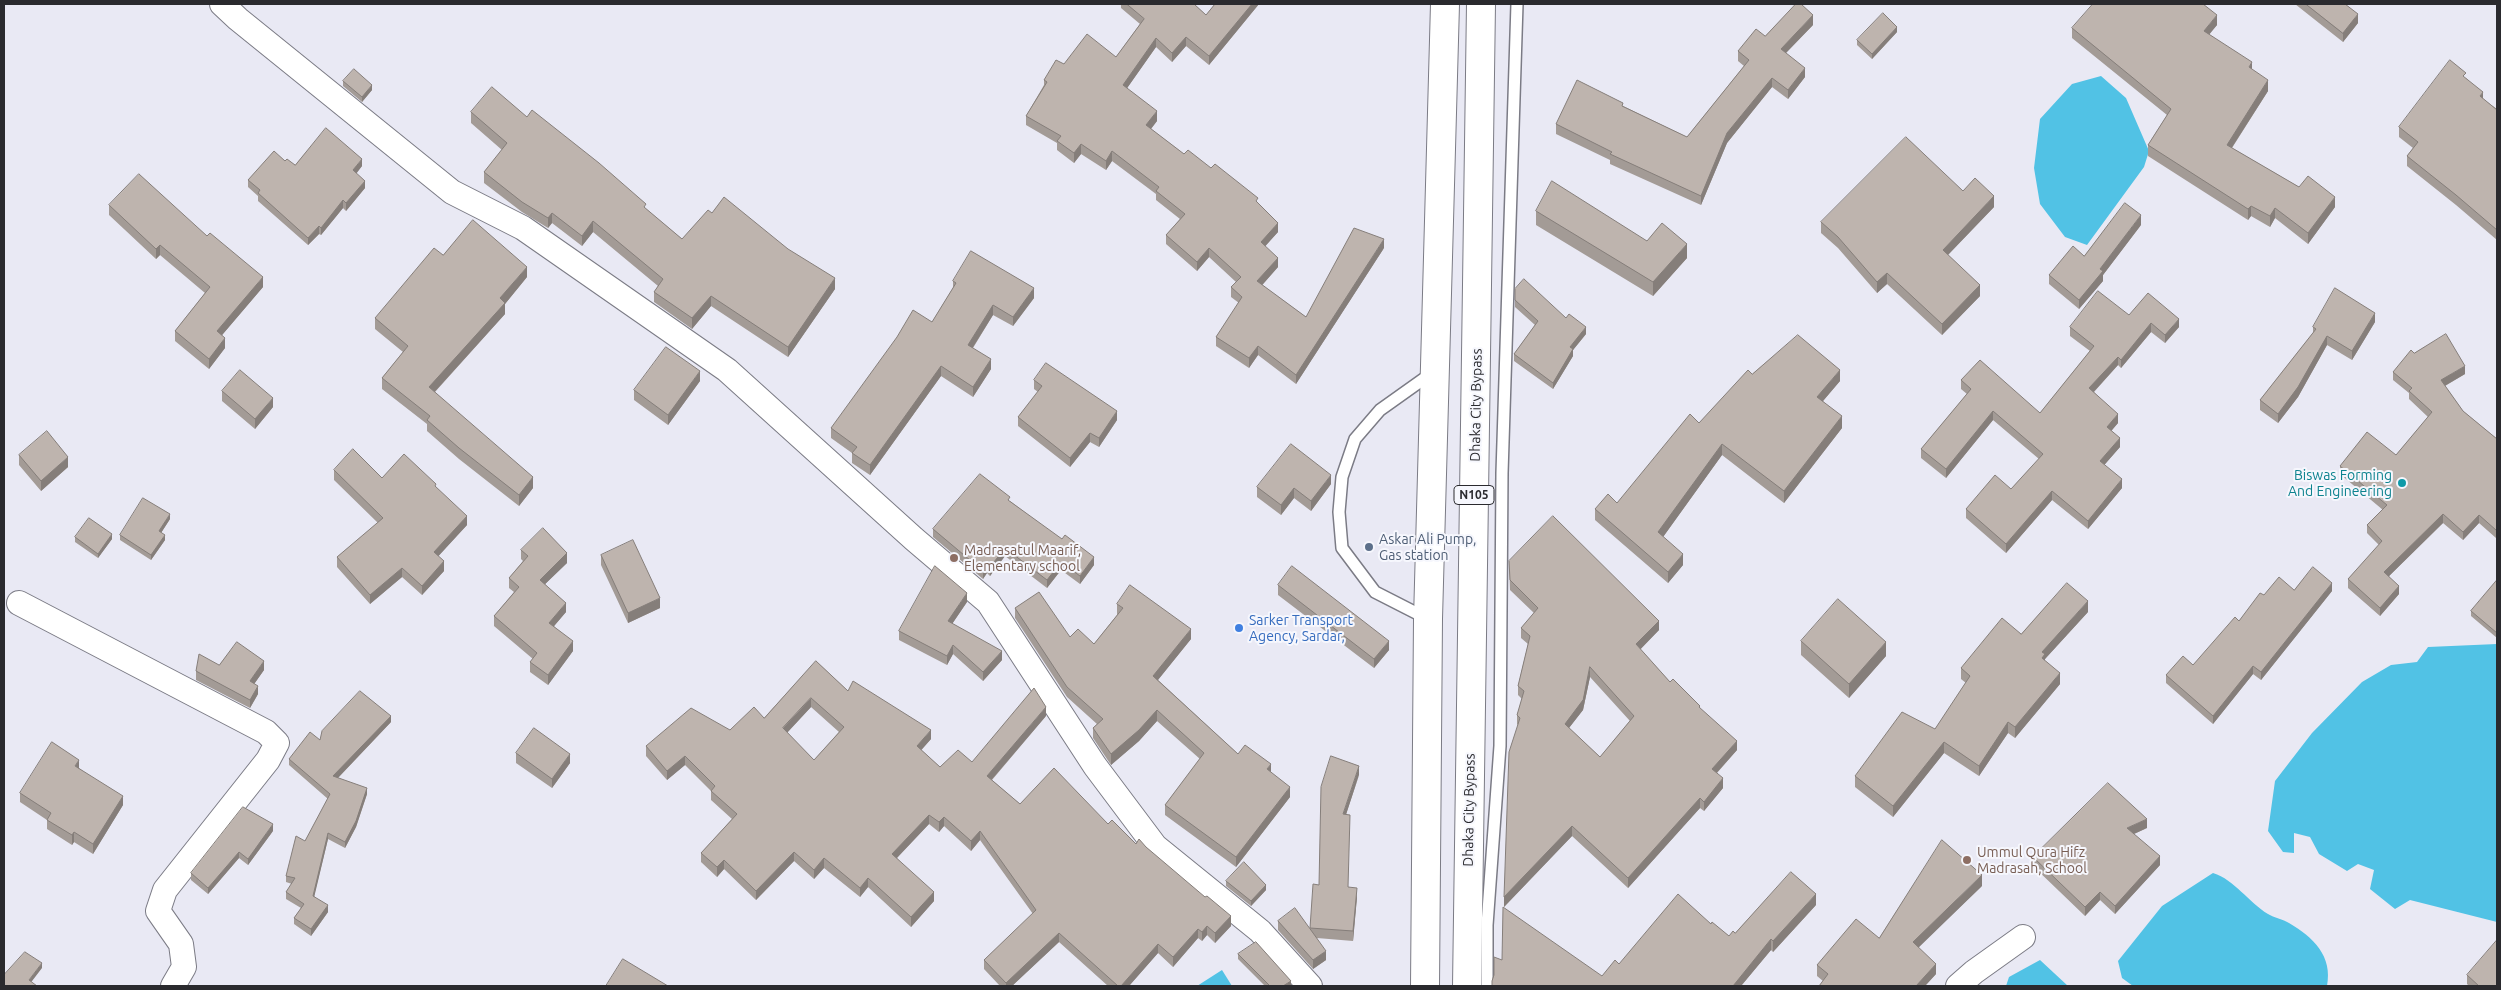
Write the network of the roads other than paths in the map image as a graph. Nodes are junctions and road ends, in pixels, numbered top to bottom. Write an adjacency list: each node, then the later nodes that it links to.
1 (222, 4): 10 (street)
2 (1445, 4): 5 (highway)
3 (1482, 4): 12 (highway, Dhaka City Bypass / N105)
4 (1516, 4): 13 (lane)
5 (1435, 371): 7 (highway); 7 (lane)
6 (19, 603): 9 (street)
7 (1428, 619): 11 (highway)
8 (2023, 936): 14 (street)
9 (173, 986)
10 (1310, 986)
11 (1425, 986)
12 (1467, 986)
13 (1487, 986)
14 (1958, 986)

